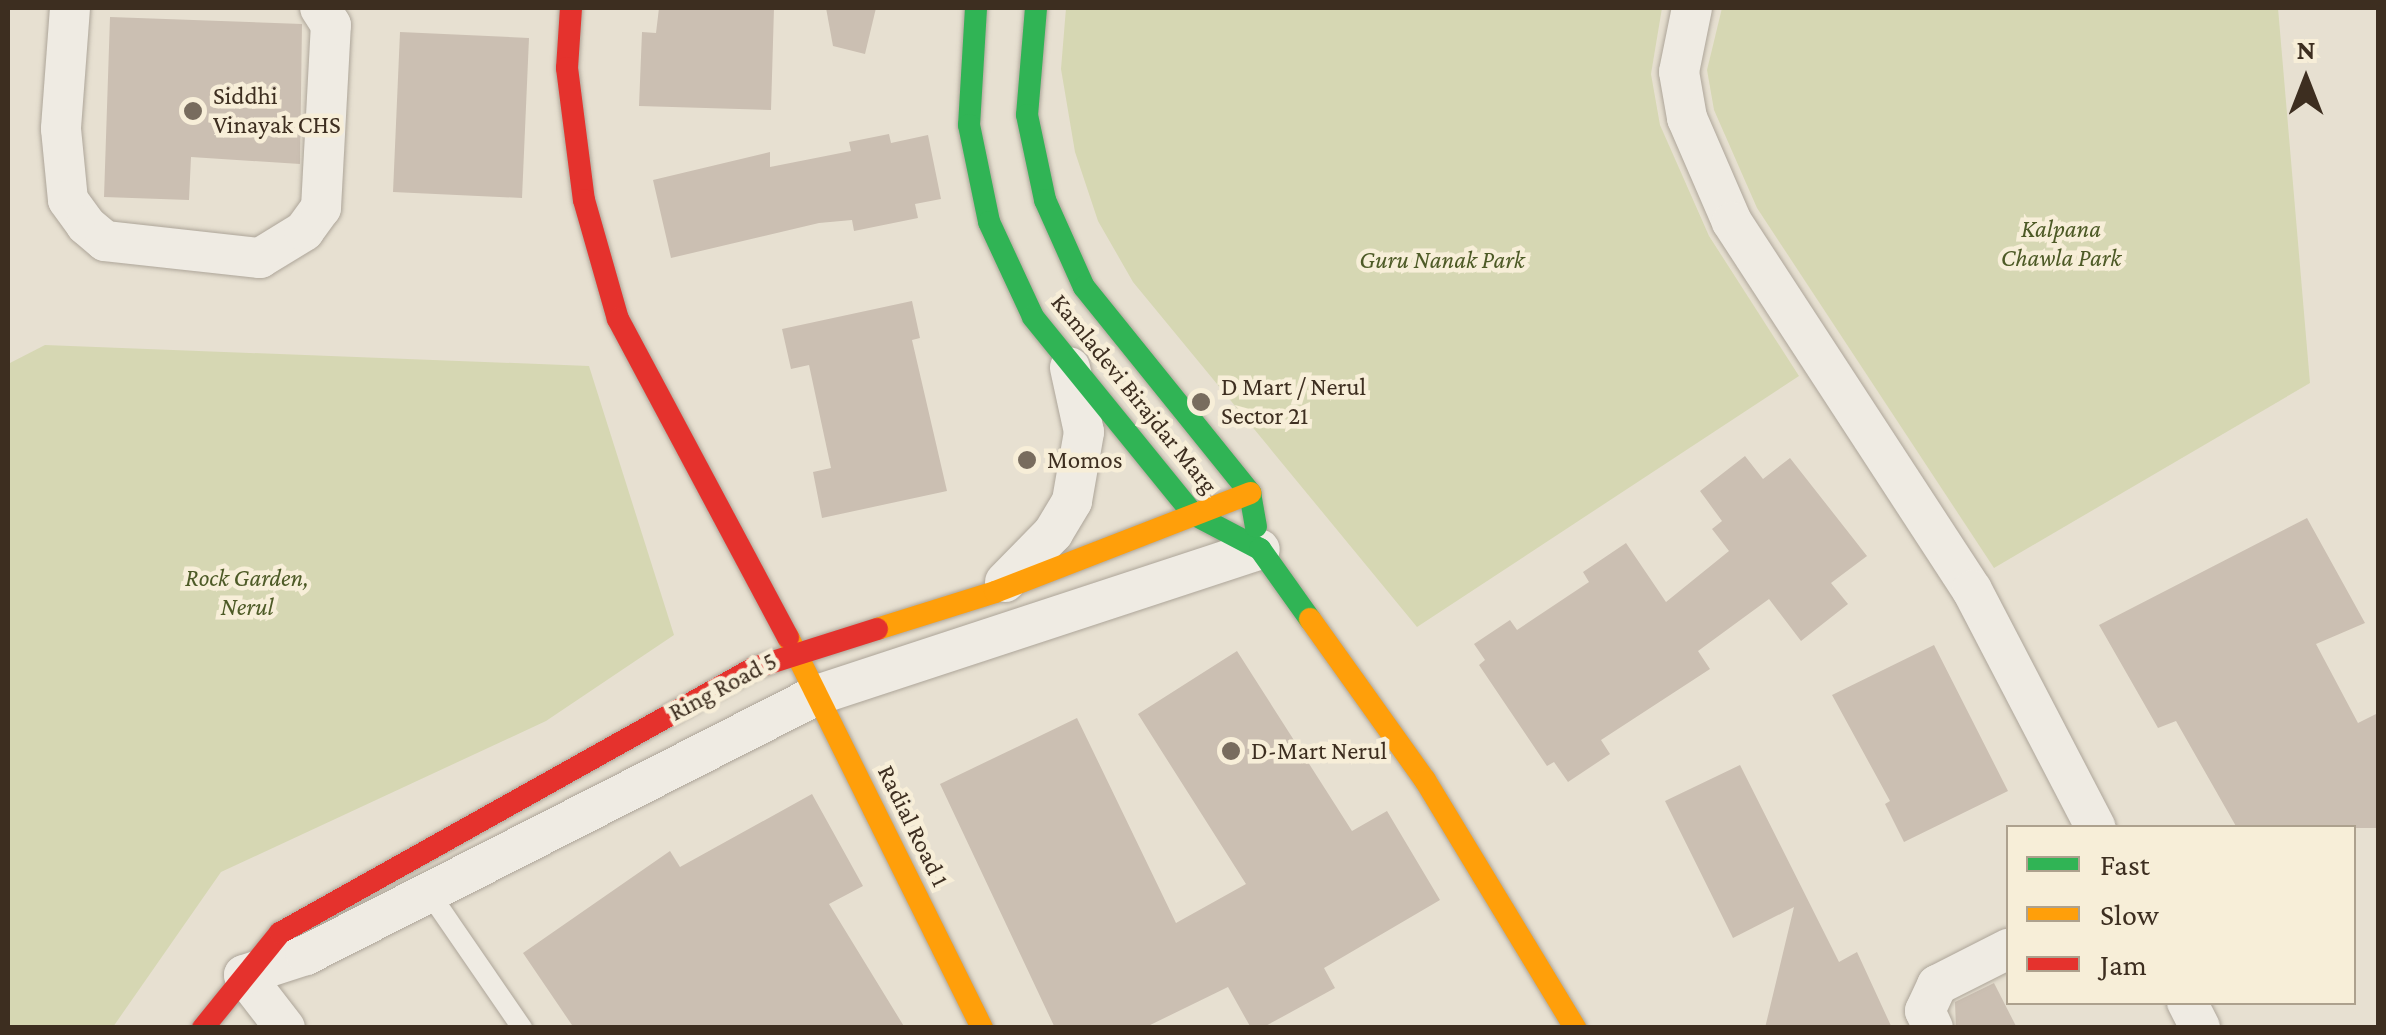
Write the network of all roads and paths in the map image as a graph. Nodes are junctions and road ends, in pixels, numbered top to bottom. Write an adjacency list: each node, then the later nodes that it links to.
1 (70, 8): 7 (street)
2 (320, 8): 7 (street)
3 (571, 8): 14 (street, Radial Road 1)
4 (976, 8): 9 (street, Kamladevi Birajdar Marg)
5 (1036, 8): 10 (street, Kamladevi Birajdar Marg)
6 (1692, 8): 16 (street)
7 (78, 214): 8 (street)
8 (153, 218)
9 (1068, 361): 11 (street, Kamladevi Birajdar Marg); 13 (street)
10 (1250, 493): 11 (street, Ring Road 5); 12 (street, Kamladevi Birajdar Marg)
11 (1193, 514): 12 (street, Kamladevi Birajdar Marg); 13 (street, Ring Road 5)
12 (1260, 549): 15 (street, Ring Road 5); 25 (street, Kamladevi Birajdar Marg)
13 (994, 592): 14 (street, Ring Road 5)
14 (795, 650): 15 (street, Radial Road 1); 17 (street, Ring Road 5)
15 (817, 695): 17 (street, Ring Road 5); 21 (street, Radial Road 1)
16 (2094, 825)
17 (420, 877): 19 (street, Ring Road 5); 24 (lane)
18 (2006, 951): 26 (street)
19 (244, 976): 22 (street); 23 (street)
20 (2188, 1005): 27 (street)
21 (980, 1027)
22 (203, 1028)
23 (285, 1028)
24 (522, 1028)
25 (1575, 1028)
26 (1933, 1028)
27 (2200, 1028)

